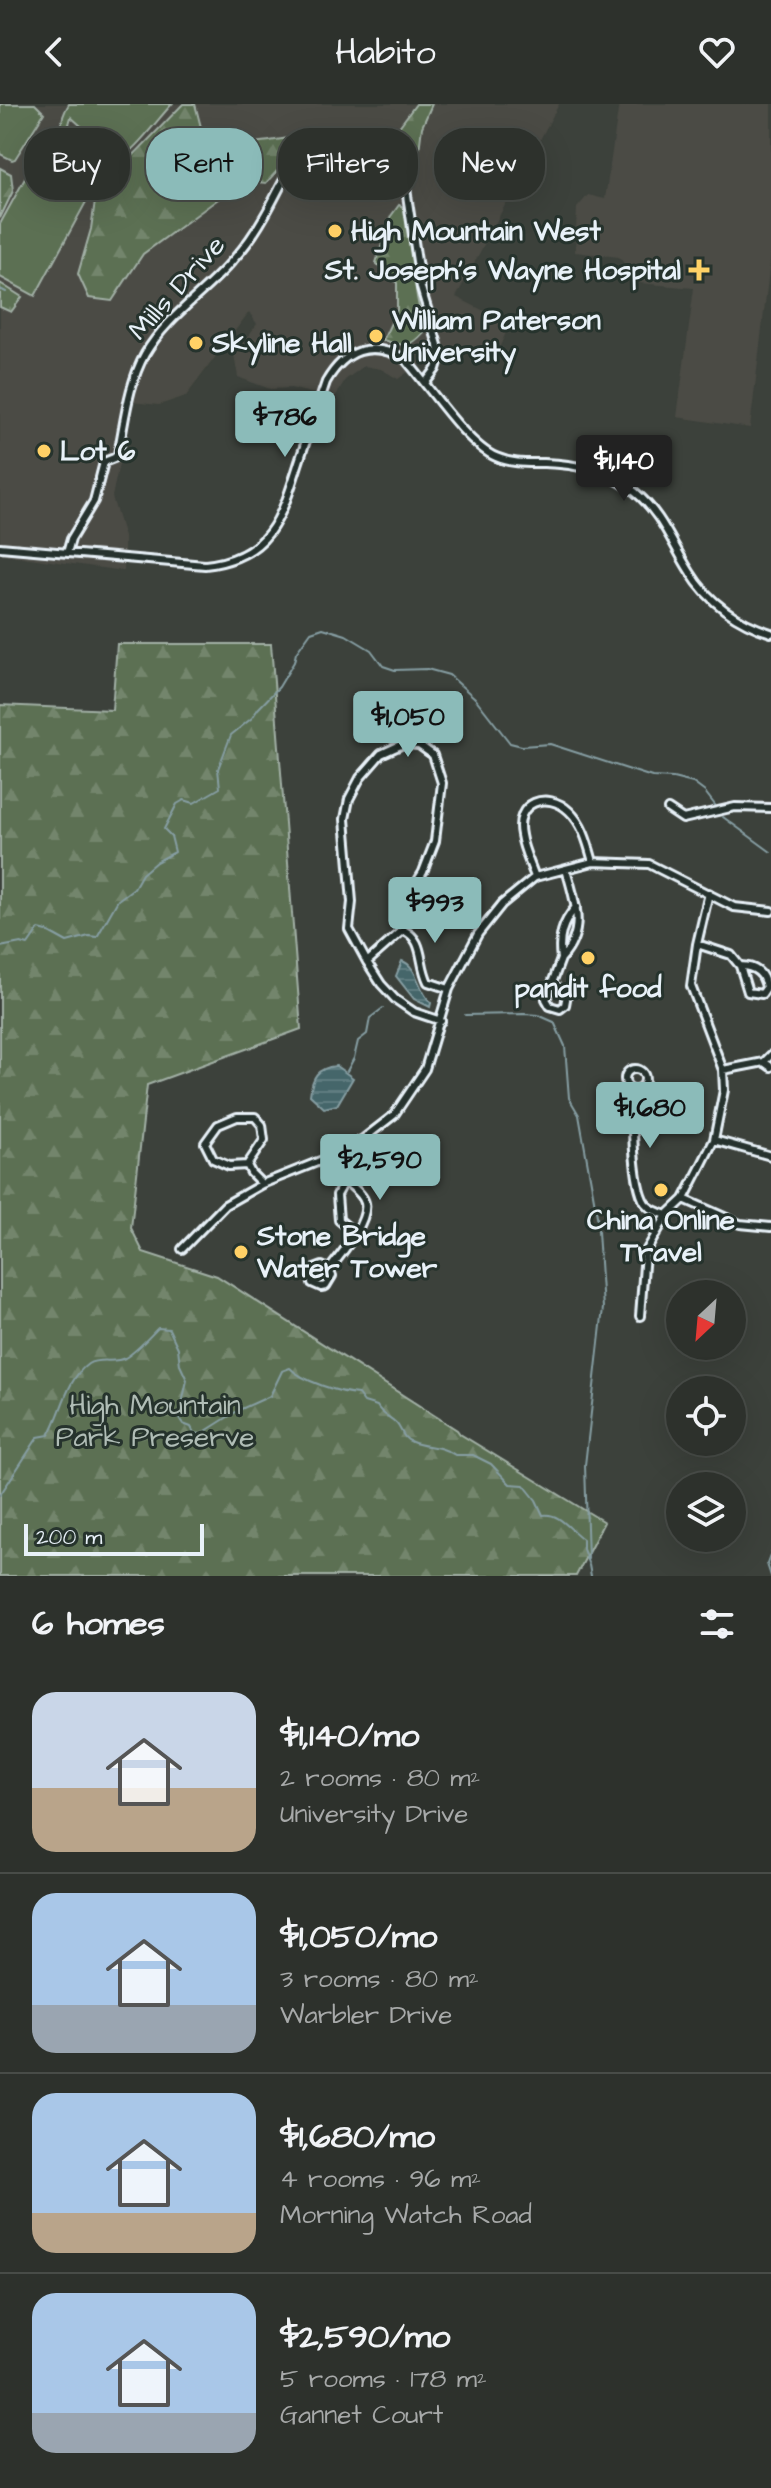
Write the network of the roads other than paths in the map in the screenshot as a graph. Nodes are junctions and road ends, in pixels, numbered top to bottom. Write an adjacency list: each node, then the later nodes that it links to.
1 (426, 382): 3 (street); 3 (street, Mills Drive); 4 (street)
2 (0, 547): 3 (street)
3 (67, 553)
4 (771, 633)
5 (771, 808): 6 (street)
6 (668, 809)
7 (593, 862): 8 (street); 9 (street); 10 (street)
8 (566, 869): 9 (street); 11 (street)
9 (535, 877): 19 (street)
10 (709, 893): 12 (street); 14 (street)
11 (576, 907): 15 (street); 15 (street)
12 (771, 911)
13 (403, 930): 16 (street); 16 (street); 19 (street)
14 (697, 944): 17 (street); 24 (street)
15 (561, 959): 18 (street)
16 (367, 962): 20 (street)
17 (740, 966): 17 (street)
18 (552, 984)
19 (449, 989): 20 (street)
20 (441, 1021): 28 (street)
21 (771, 1055): 22 (street)
22 (764, 1062): 23 (street); 24 (street)
23 (771, 1067)
24 (723, 1070): 26 (street)
25 (633, 1089): 33 (street)
26 (714, 1140): 27 (street); 32 (street)
27 (771, 1156)
28 (330, 1157): 30 (street); 31 (street)
29 (247, 1165): 29 (street); 31 (street)
30 (345, 1180): 35 (street); 35 (street)
31 (262, 1184): 36 (street)
32 (684, 1199): 33 (street); 34 (street)
33 (667, 1215): 38 (street)
34 (771, 1227)
35 (355, 1233): 37 (street)
36 (182, 1249)
37 (329, 1270)
38 (640, 1316)

